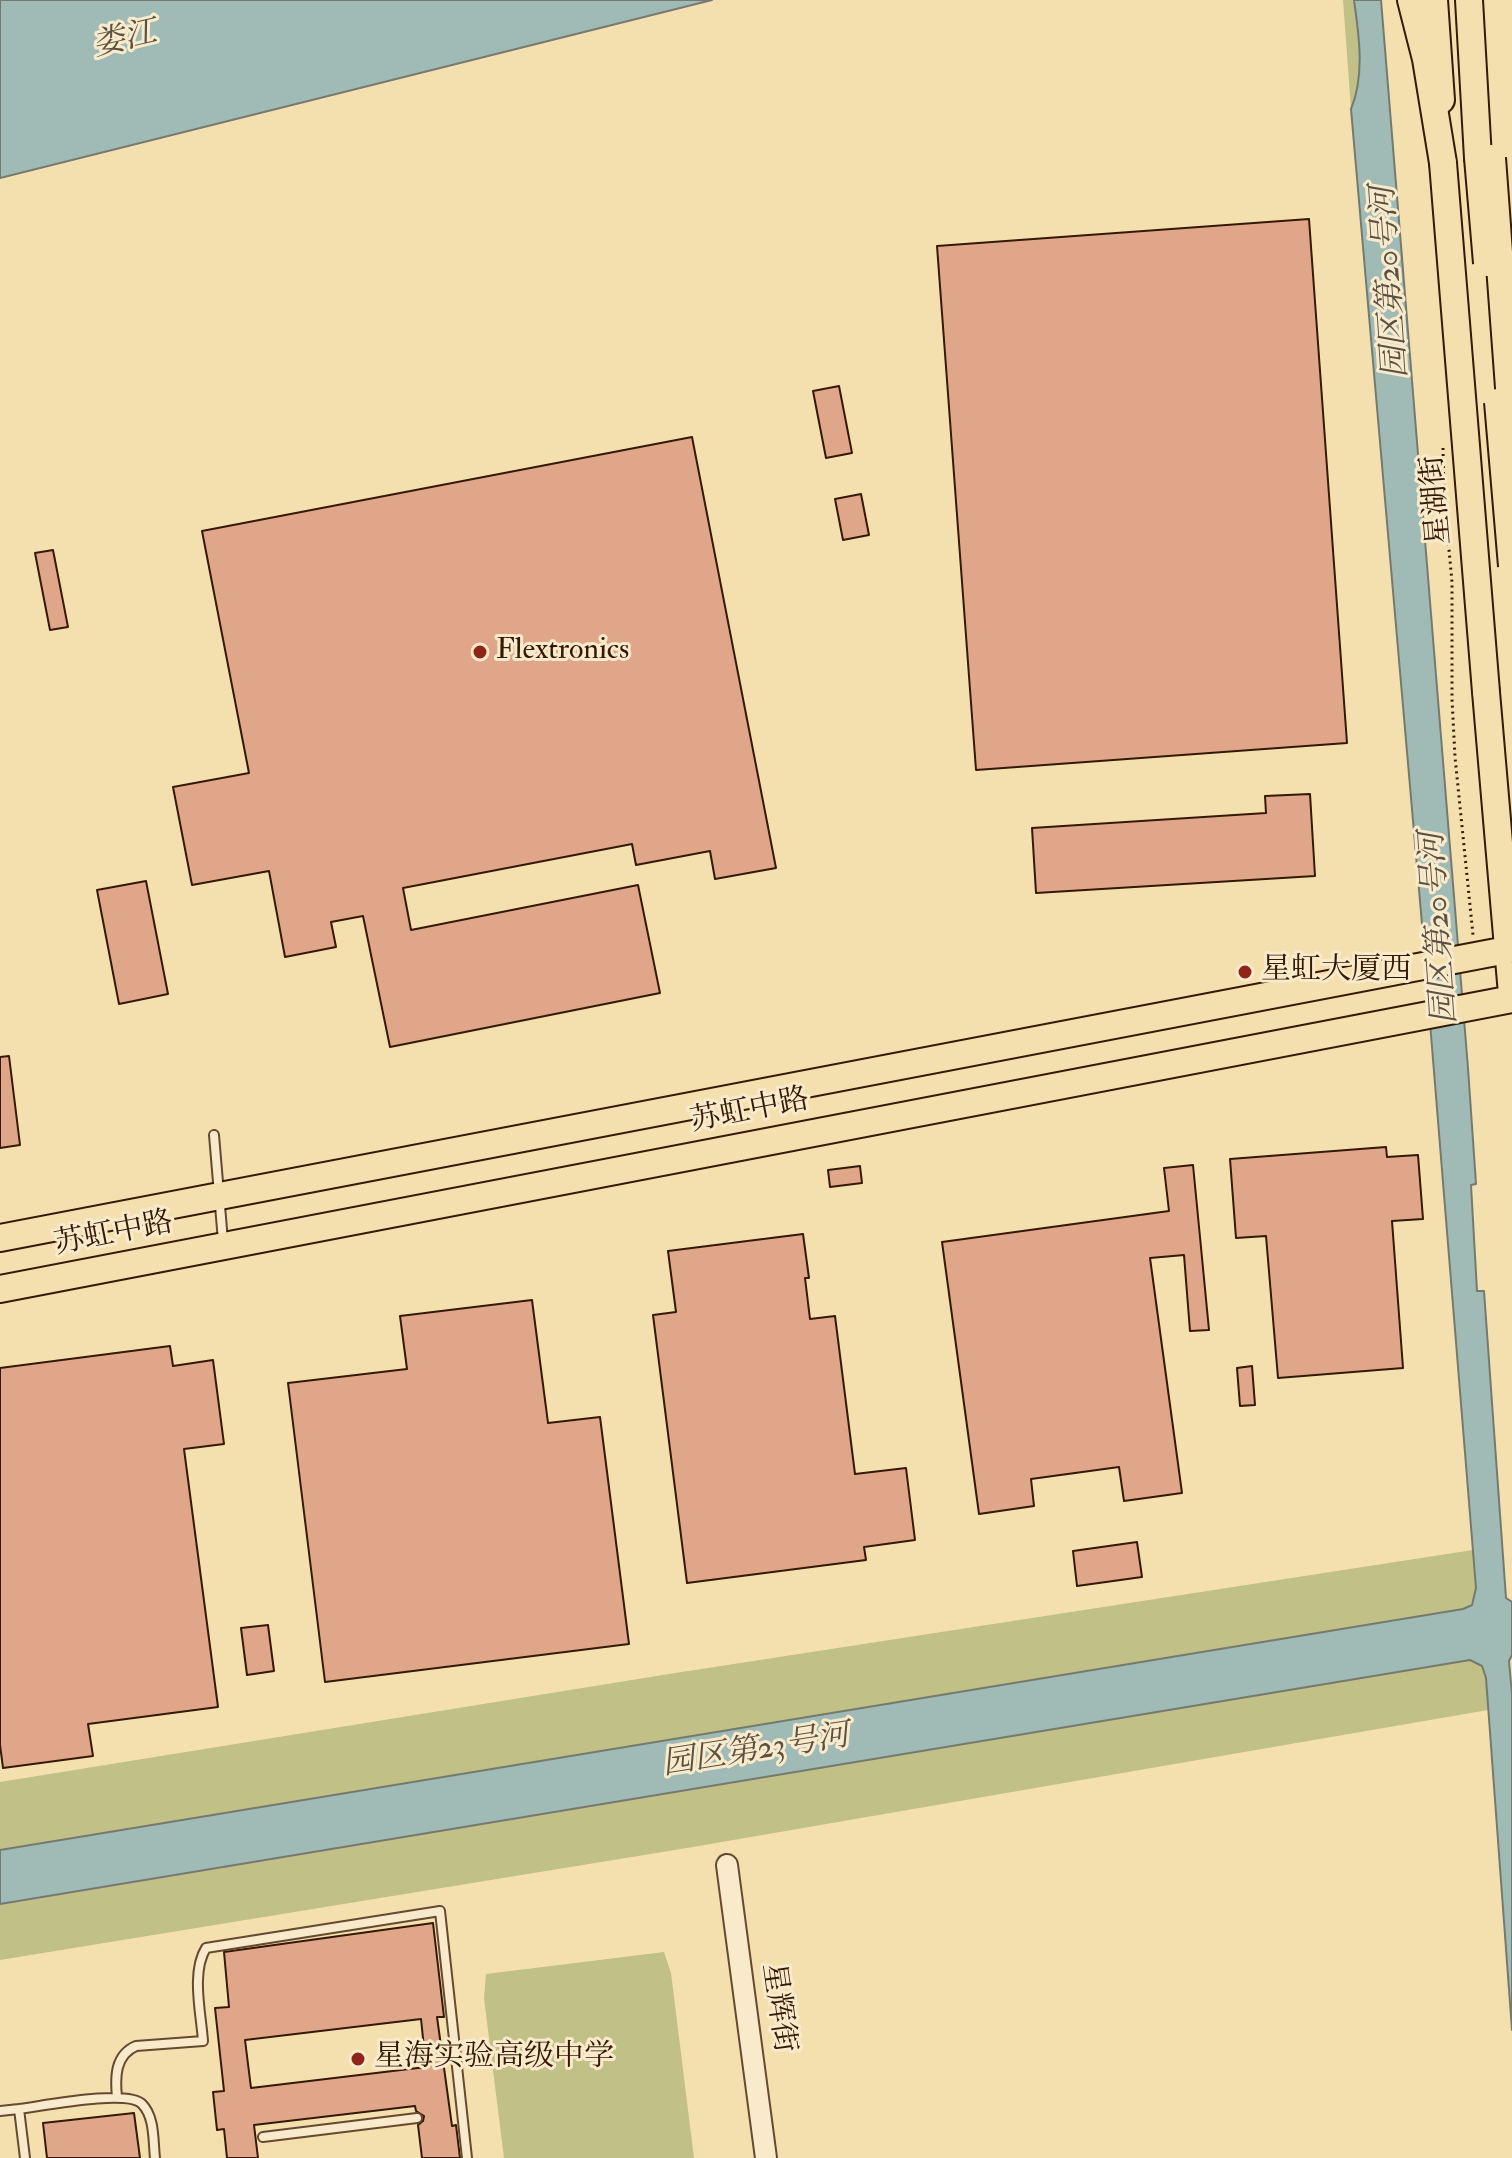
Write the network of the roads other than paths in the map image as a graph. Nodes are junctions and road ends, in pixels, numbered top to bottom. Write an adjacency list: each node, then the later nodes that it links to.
1 (1411, 0): 7 (main road)
2 (1434, 0): 7 (main road, 星湖街)
3 (1458, 0): 6 (main road)
4 (1469, 0): 6 (main road)
5 (1484, 0): 8 (main road, bridge)
6 (1478, 158): 9 (main road, bridge)
7 (1443, 163): 10 (main road, 星湖街, bridge)
8 (1512, 428)
9 (1512, 566)
10 (1509, 950): 11 (main road, 星湖街); 13 (main road, 苏虹中路)
11 (1512, 997): 15 (main road, 苏虹中路)
12 (214, 1135): 13 (lane)
13 (218, 1197): 14 (main road, 苏虹中路); 15 (lane)
14 (0, 1238)
15 (224, 1246): 16 (main road, 苏虹中路)
16 (0, 1289)
17 (727, 1865): 28 (street, 星辉街)
18 (117, 2097): 19 (lane); 21 (lane); 26 (lane)
19 (19, 2109): 20 (lane); 25 (lane)
20 (0, 2111)
21 (462, 2113): 22 (lane); 27 (lane)
22 (451, 2114)
23 (417, 2118): 24 (lane)
24 (263, 2137)
25 (25, 2158)
26 (155, 2158)
27 (467, 2158)
28 (766, 2158)

